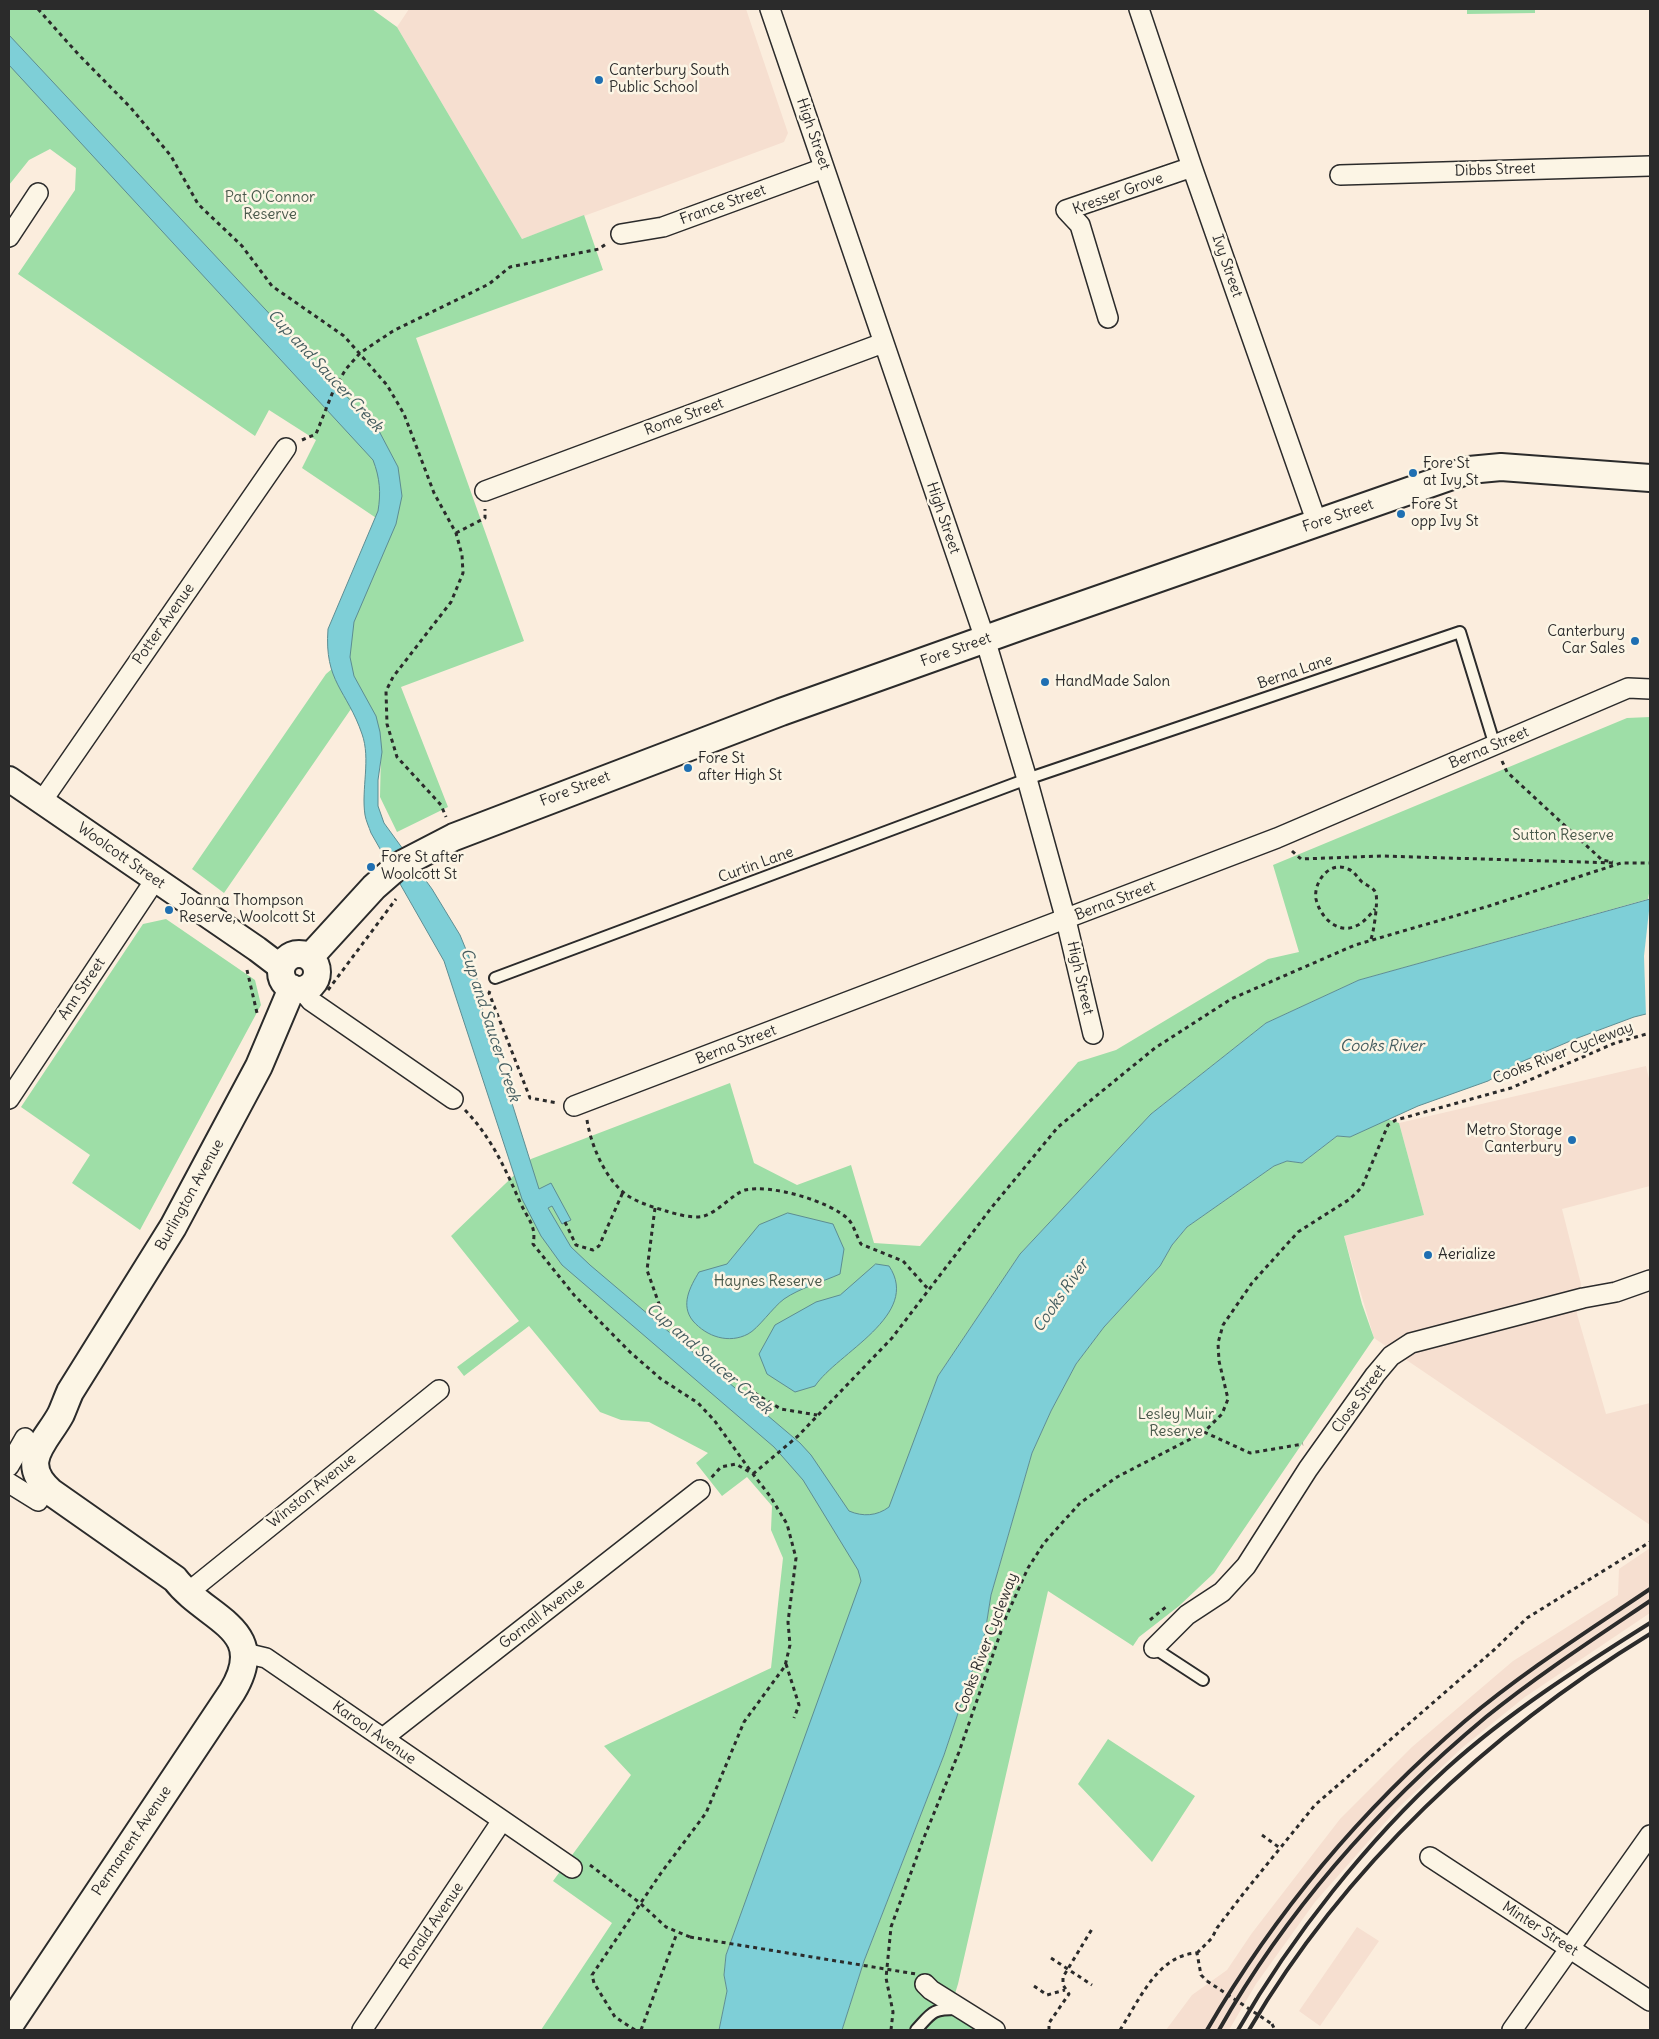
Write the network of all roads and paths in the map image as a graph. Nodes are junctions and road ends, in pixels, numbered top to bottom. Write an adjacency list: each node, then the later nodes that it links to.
1 (38, 9): 13 (path)
2 (770, 9): 6 (street, High Street)
3 (1139, 9): 5 (street, Ivy Street)
4 (1650, 166): 7 (street, Dibbs Street)
5 (1192, 167): 11 (street, Kresser Grove); 17 (street, Ivy Street)
6 (824, 168): 9 (street, France Street); 12 (street, High Street)
7 (1340, 175)
8 (38, 193): 10 (street)
9 (621, 234): 13 (path)
10 (9, 236)
11 (1108, 318)
12 (883, 342): 16 (street, Rome Street); 19 (street, High Street)
13 (360, 353): 14 (path); 18 (path)
14 (286, 448): 24 (street, Potter Avenue)
15 (1650, 478): 17 (main road, Fore Street)
16 (485, 491): 18 (path)
17 (1317, 523): 19 (main road, Fore Street)
18 (456, 533): 25 (path)
19 (985, 639): 23 (street, High Street); 30 (main road, Fore Street)
20 (1650, 689): 21 (street, Berna Street)
21 (1495, 746): 23 (lane, Berna Lane); 26 (street, Berna Street); 27 (path)
22 (9, 779): 24 (street, Woolcott Street)
23 (1027, 779): 32 (street, High Street); 36 (lane, Curtin Lane)
24 (42, 801): 29 (street, Woolcott Street)
25 (445, 816)
26 (1278, 838): 27 (path); 32 (street, Berna Street)
27 (1621, 863): 28 (path); 33 (path)
28 (1650, 863)
29 (155, 880): 37 (street, Woolcott Street); 41 (street, Ann Street)
30 (385, 893): 34 (main road, Fore Street); 37 (path)
31 (1375, 909): 31 (path); 33 (path)
32 (1066, 920): 40 (street, High Street); 43 (street, Berna Street)
33 (1371, 940): 48 (path)
34 (310, 957): 37 (main road, Burlington Avenue)
35 (247, 970): 38 (path)
36 (495, 978): 43 (path)
37 (300, 985): 42 (street, Woolcott Street); 50 (main road, Burlington Avenue)
38 (259, 1020)
39 (1650, 1033): 52 (path, Cooks River Cycleway)
40 (1093, 1034)
41 (9, 1099)
42 (453, 1099): 55 (path)
43 (579, 1104): 44 (path)
44 (623, 1192): 45 (path); 46 (path)
45 (655, 1208): 48 (path); 51 (path)
46 (566, 1222)
47 (1650, 1280): 63 (street, Close Street)
48 (929, 1290): 51 (path)
49 (439, 1390): 60 (street, Winston Avenue)
50 (70, 1392): 54 (main road, Burlington Avenue); 54 (main road, Burlington Avenue)
51 (818, 1415): 55 (path)
52 (1204, 1432): 53 (path); 92 (path, Cooks River Cycleway)
53 (1311, 1443)
54 (19, 1474): 58 (main road); 60 (main road)
55 (753, 1474): 56 (path); 65 (path)
56 (700, 1490): 68 (street, Gornall Avenue)
57 (9, 1500): 58 (street)
58 (38, 1501): 60 (main road)
59 (1650, 1542): 72 (path)
60 (186, 1594): 64 (main road)
61 (1169, 1605): 62 (path)
62 (1150, 1620)
63 (1154, 1648): 66 (lane)
64 (245, 1653): 68 (street, Karool Avenue); 88 (main road, Permanent Avenue)
65 (786, 1663): 67 (path); 75 (path)
66 (1203, 1680)
67 (794, 1718)
68 (383, 1738): 69 (street, Karool Avenue)
69 (501, 1822): 74 (street, Karool Avenue); 89 (street, Ronald Avenue)
70 (1262, 1835): 72 (path)
71 (1650, 1835): 78 (street)
72 (1280, 1848): 79 (path)
73 (1430, 1857): 78 (street, Minter Street)
74 (572, 1868): 75 (path)
75 (640, 1903): 77 (path); 90 (path)
76 (1092, 1929): 81 (path)
77 (677, 1933): 82 (path, bridge); 91 (path)
78 (1570, 1948): 86 (street, Minter Street); 98 (street)
79 (1197, 1953): 96 (path); 97 (path, bridge)
80 (1051, 1958): 81 (path)
81 (1068, 1970): 83 (path); 85 (path)
82 (921, 1979): 87 (street)
83 (1092, 1985)
84 (1034, 1986): 85 (path)
85 (1065, 1990): 95 (path)
86 (1650, 2001)
87 (960, 2008): 93 (lane); 94 (street)
88 (9, 2026)
89 (362, 2030)
90 (635, 2030)
91 (641, 2030)
92 (891, 2030)
93 (916, 2030)
94 (995, 2030)
95 (1049, 2030)
96 (1120, 2030)
97 (1274, 2030)
98 (1512, 2030)

